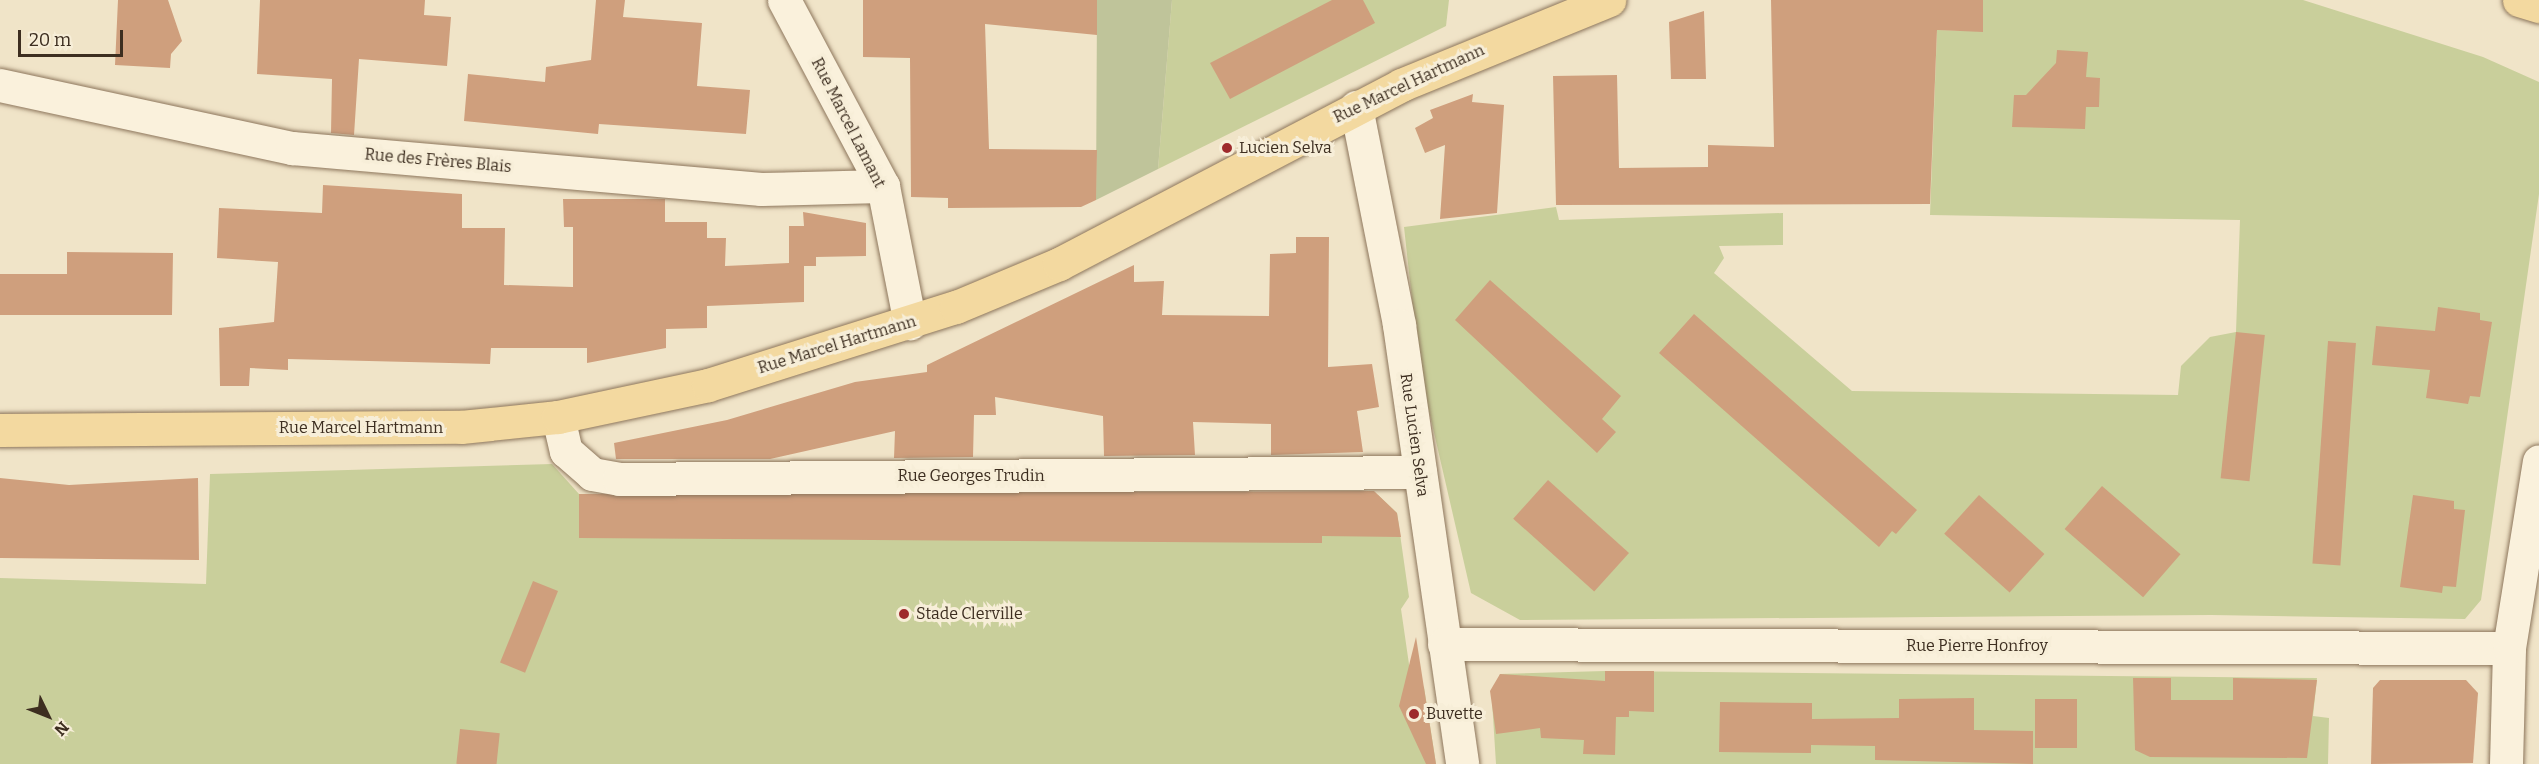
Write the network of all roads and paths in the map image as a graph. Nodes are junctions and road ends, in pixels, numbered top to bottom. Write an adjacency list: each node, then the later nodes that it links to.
1 (784, 0): 7 (street, Rue Marcel Lamant)
2 (1609, 0): 6 (main road, Rue Marcel Hartmann)
3 (2519, 0): 4 (main road)
4 (2539, 6)
5 (0, 85): 7 (street, Rue des Frères Blais)
6 (1356, 107): 8 (main road, Rue Marcel Hartmann); 12 (street, Rue Lucien Selva)
7 (883, 186): 8 (street, Rue Marcel Lamant)
8 (910, 323): 9 (main road, Rue Marcel Hartmann)
9 (558, 417): 10 (main road, Rue Marcel Hartmann); 12 (street, Rue Georges Trudin)
10 (0, 430)
11 (2539, 461): 14 (street)
12 (1420, 472): 13 (street, Rue Lucien Selva)
13 (1444, 644): 14 (street, Rue Pierre Honfroy); 15 (street, Rue Lucien Selva)
14 (2509, 648): 16 (street)
15 (1462, 764)
16 (2506, 764)

